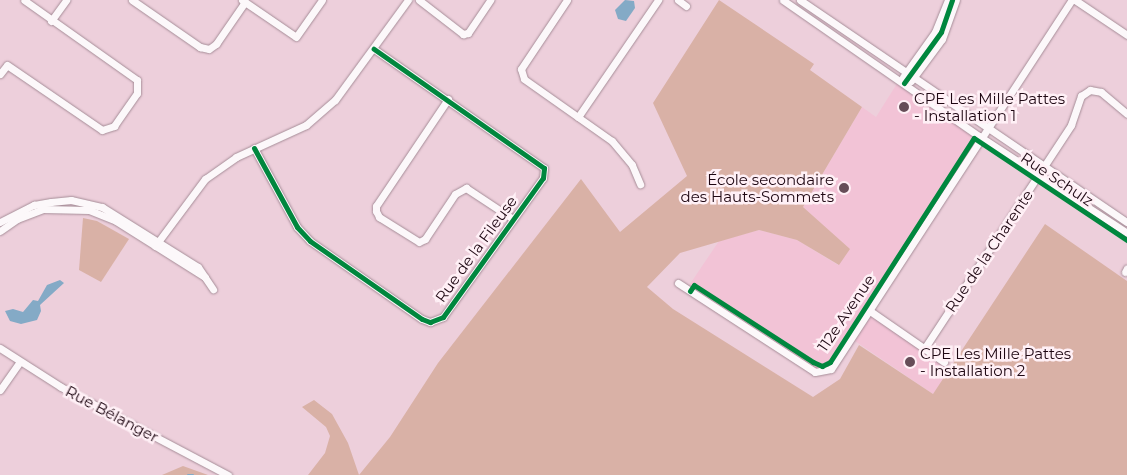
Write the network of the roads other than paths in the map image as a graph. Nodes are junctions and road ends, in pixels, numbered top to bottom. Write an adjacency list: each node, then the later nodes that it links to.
1 (24, 0): 18 (street)
2 (66, 0): 18 (street)
3 (132, 0): 16 (street)
4 (322, 0): 16 (street)
5 (408, 0): 20 (street)
6 (419, 0): 7 (street)
7 (490, 0)
8 (567, 0): 31 (street)
9 (658, 0): 31 (street)
10 (678, 0): 17 (street)
11 (782, 0): 25 (street, Rue Schulz)
12 (800, 0): 23 (street, Rue Schulz)
13 (948, 0): 23 (street)
14 (956, 0): 24 (street)
15 (1074, 0): 19 (street); 32 (street, 112e Avenue)
16 (243, 1)
17 (686, 6)
18 (51, 21): 21 (street)
19 (1127, 36)
20 (374, 49): 27 (street, Rue de la Fileuse); 34 (street)
21 (3, 63): 22 (street)
22 (0, 74)
23 (906, 74): 24 (street, Rue Schulz); 25 (street)
24 (912, 78): 26 (street); 28 (street, Rue Schulz)
25 (901, 81): 26 (street, Rue Schulz)
26 (908, 85): 29 (street, Rue Schulz)
27 (448, 99): 38 (street, Rue de la Fileuse); 38 (street)
28 (951, 104): 29 (street); 32 (street, Rue Schulz)
29 (945, 112): 33 (street, Rue Schulz)
30 (1127, 114): 35 (street, Rue de la Charente)
31 (578, 117): 37 (street)
32 (987, 128): 33 (street, 112e Avenue); 35 (street, Rue Schulz)
33 (981, 137): 36 (street, Rue Schulz); 46 (street, 112e Avenue)
34 (254, 148): 38 (street, Rue de la Fileuse); 43 (street)
35 (1046, 166): 36 (street, Rue de la Charente); 40 (street, Rue Schulz)
36 (1039, 176): 42 (street, Rue Schulz); 48 (street, Rue de la Charente)
37 (640, 184)
38 (513, 219)
39 (0, 222): 43 (street)
40 (1127, 222)
41 (0, 230): 43 (street)
42 (1127, 233)
43 (157, 244): 45 (street)
44 (678, 283): 46 (street, 112e Avenue)
45 (213, 289)
46 (870, 312): 48 (street)
47 (0, 348): 50 (street, Rue Bélanger)
48 (924, 349): 49 (street)
49 (944, 362)
50 (19, 363): 51 (street); 52 (street, Rue Bélanger)
51 (0, 390)
52 (228, 475)

